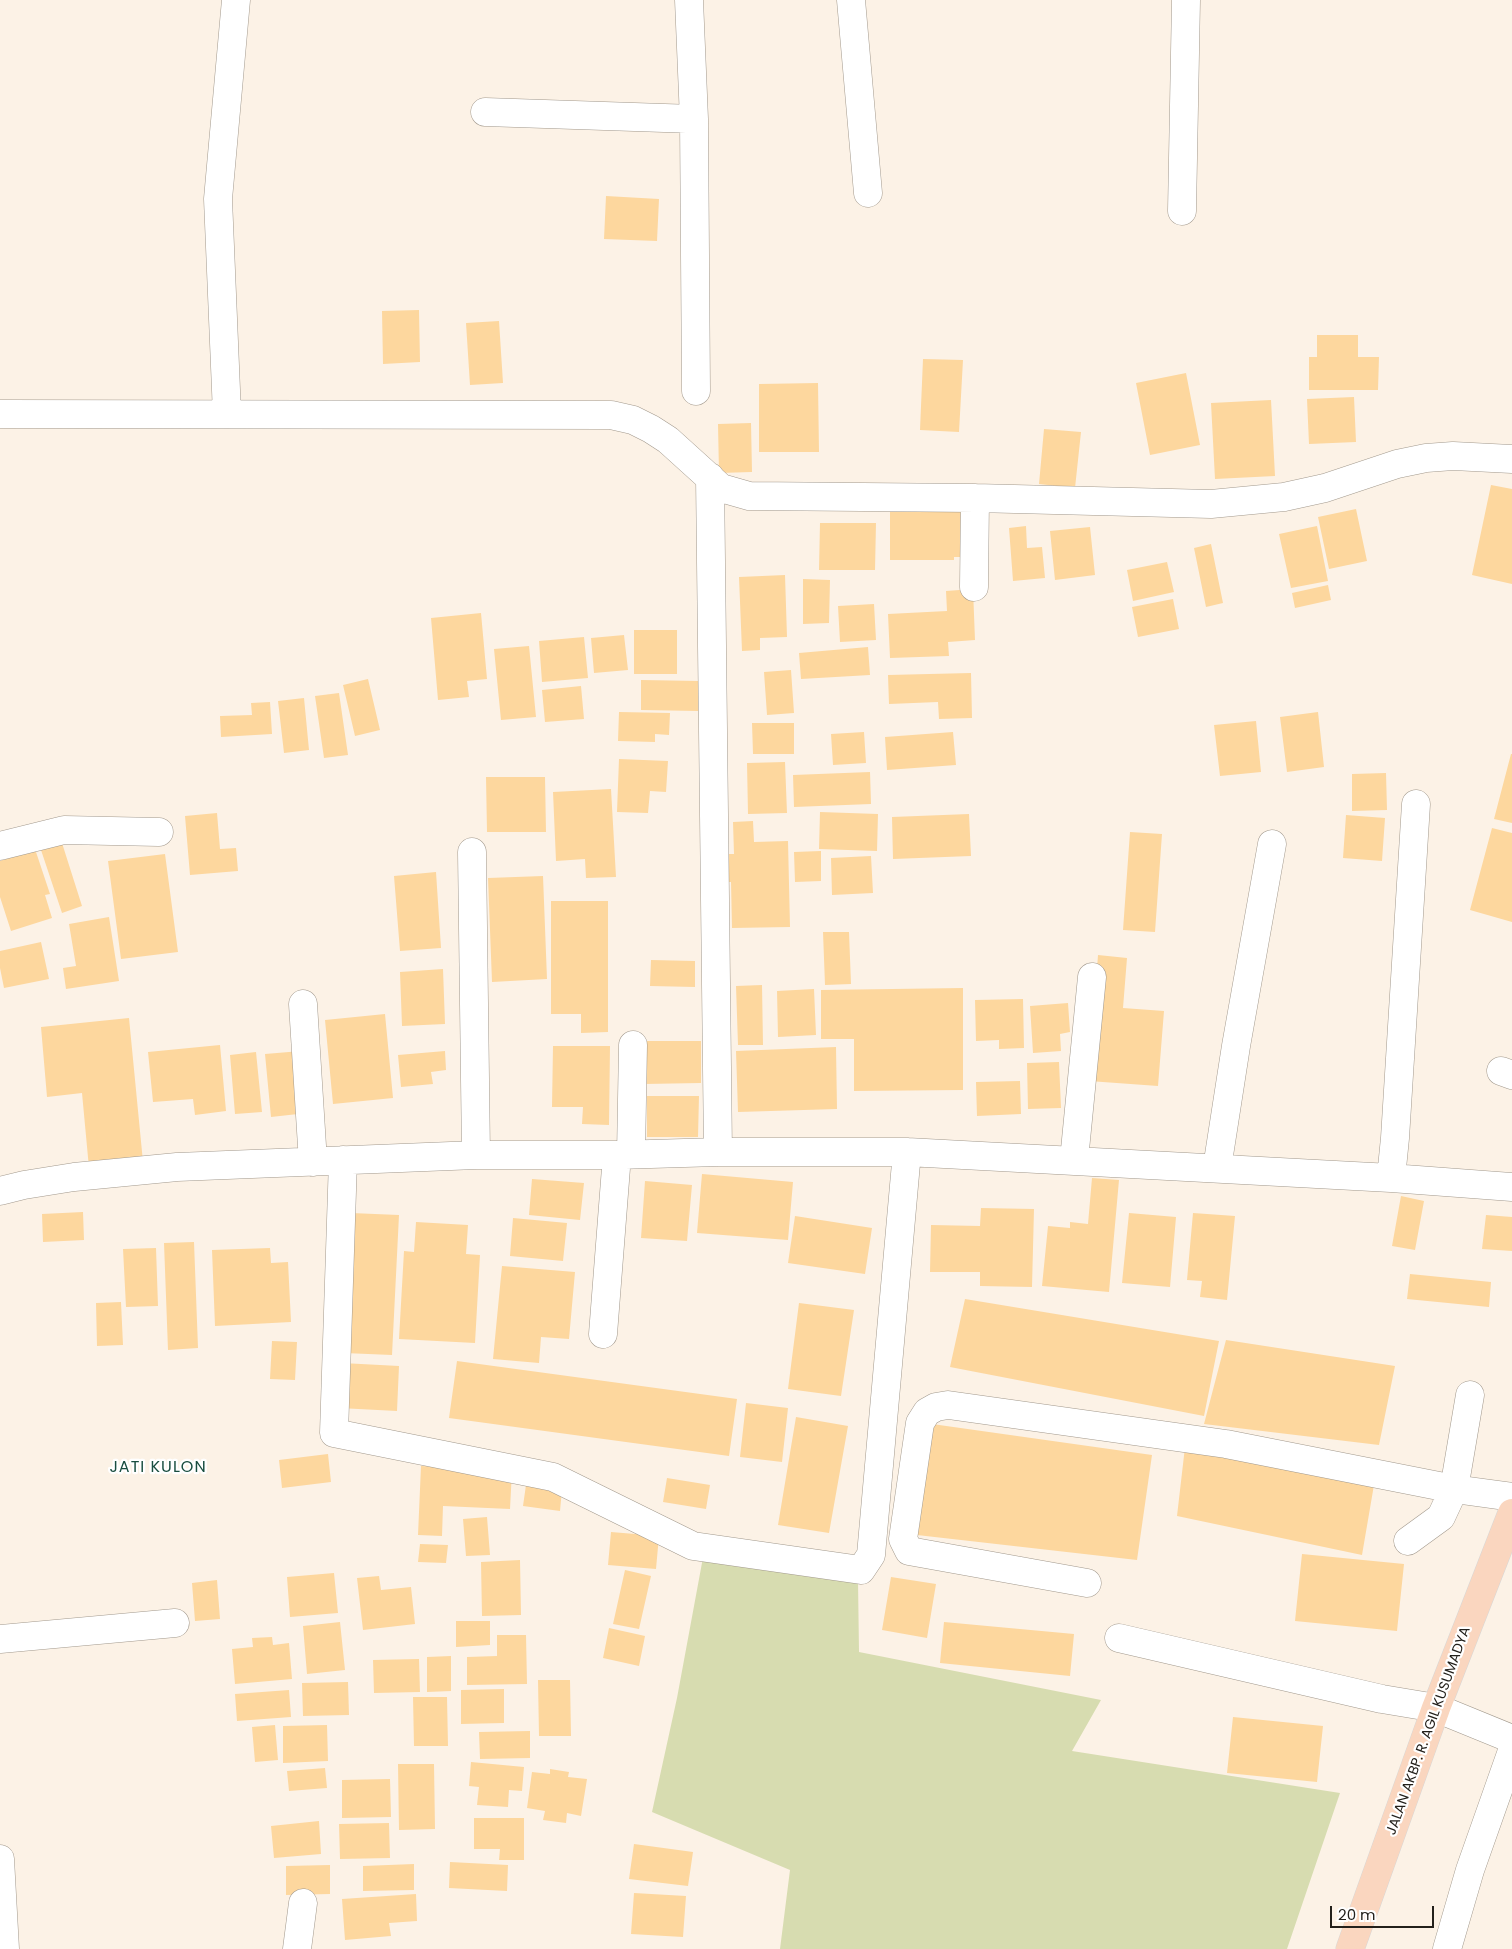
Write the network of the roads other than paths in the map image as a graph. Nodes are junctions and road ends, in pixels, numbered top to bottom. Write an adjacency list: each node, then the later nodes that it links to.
1 (236, 0): 11 (street)
2 (689, 0): 6 (street)
3 (851, 0): 7 (street)
4 (1186, 0): 8 (street)
5 (485, 112): 6 (street)
6 (694, 118): 9 (street)
7 (868, 193)
8 (1182, 211)
9 (696, 391)
10 (0, 414): 11 (street)
11 (227, 414): 13 (street)
12 (1512, 459): 14 (street)
13 (716, 482): 14 (street); 24 (street)
14 (975, 498): 15 (street)
15 (974, 587)
16 (1416, 804): 32 (street)
17 (159, 832): 19 (street)
18 (1272, 844): 28 (street)
19 (0, 846)
20 (472, 852): 26 (street)
21 (1092, 977): 30 (street)
22 (303, 1004): 31 (street)
23 (633, 1045): 27 (street)
24 (718, 1152): 25 (street); 27 (street)
25 (907, 1152): 29 (street); 30 (street)
26 (476, 1155): 27 (street); 29 (street)
27 (624, 1155): 35 (street)
28 (1219, 1158): 30 (street); 32 (street)
29 (343, 1160): 31 (street)
30 (1074, 1160)
31 (314, 1162): 34 (street)
32 (1391, 1178): 33 (street)
33 (1512, 1187)
34 (0, 1191)
35 (603, 1334)
36 (1470, 1395): 37 (street)
37 (1454, 1489): 38 (street); 40 (street); 41 (street)
38 (1512, 1497)
39 (1512, 1513): 45 (main road, JALAN AKBP. R. AGIL KUSUMADYA)
40 (1408, 1541)
41 (1087, 1582)
42 (175, 1623): 44 (street)
43 (1119, 1638): 45 (street)
44 (0, 1639)
45 (1436, 1708): 46 (street); 52 (main road, JALAN AKBP. R. AGIL KUSUMADYA)
46 (1512, 1739)
47 (1512, 1751): 53 (street)
48 (0, 1859): 50 (street)
49 (303, 1903): 51 (street)
50 (5, 1949)
51 (298, 1949)
52 (1350, 1949)
53 (1447, 1949)

